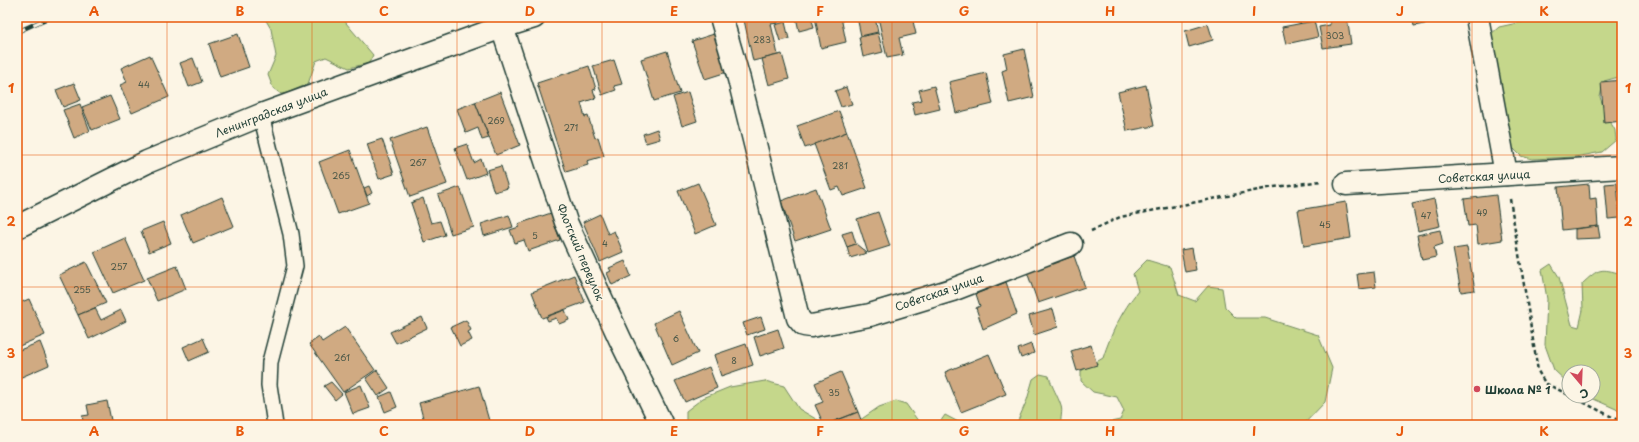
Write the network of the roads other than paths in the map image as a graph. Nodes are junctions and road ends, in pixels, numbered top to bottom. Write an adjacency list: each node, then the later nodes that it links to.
1 (534, 17): 4 (street, Ленинградская улица)
2 (721, 17): 10 (street, Советская улица)
3 (1477, 17): 7 (street)
4 (502, 27): 5 (street, Ленинградская улица); 12 (street, Флотский переулок)
5 (261, 115): 9 (street, Ленинградская улица); 11 (lane)
6 (1622, 167): 7 (street, Советская улица)
7 (1506, 174): 8 (street, Советская улица)
8 (1346, 184)
9 (17, 227)
10 (1071, 244)
11 (275, 425)
12 (662, 425)

